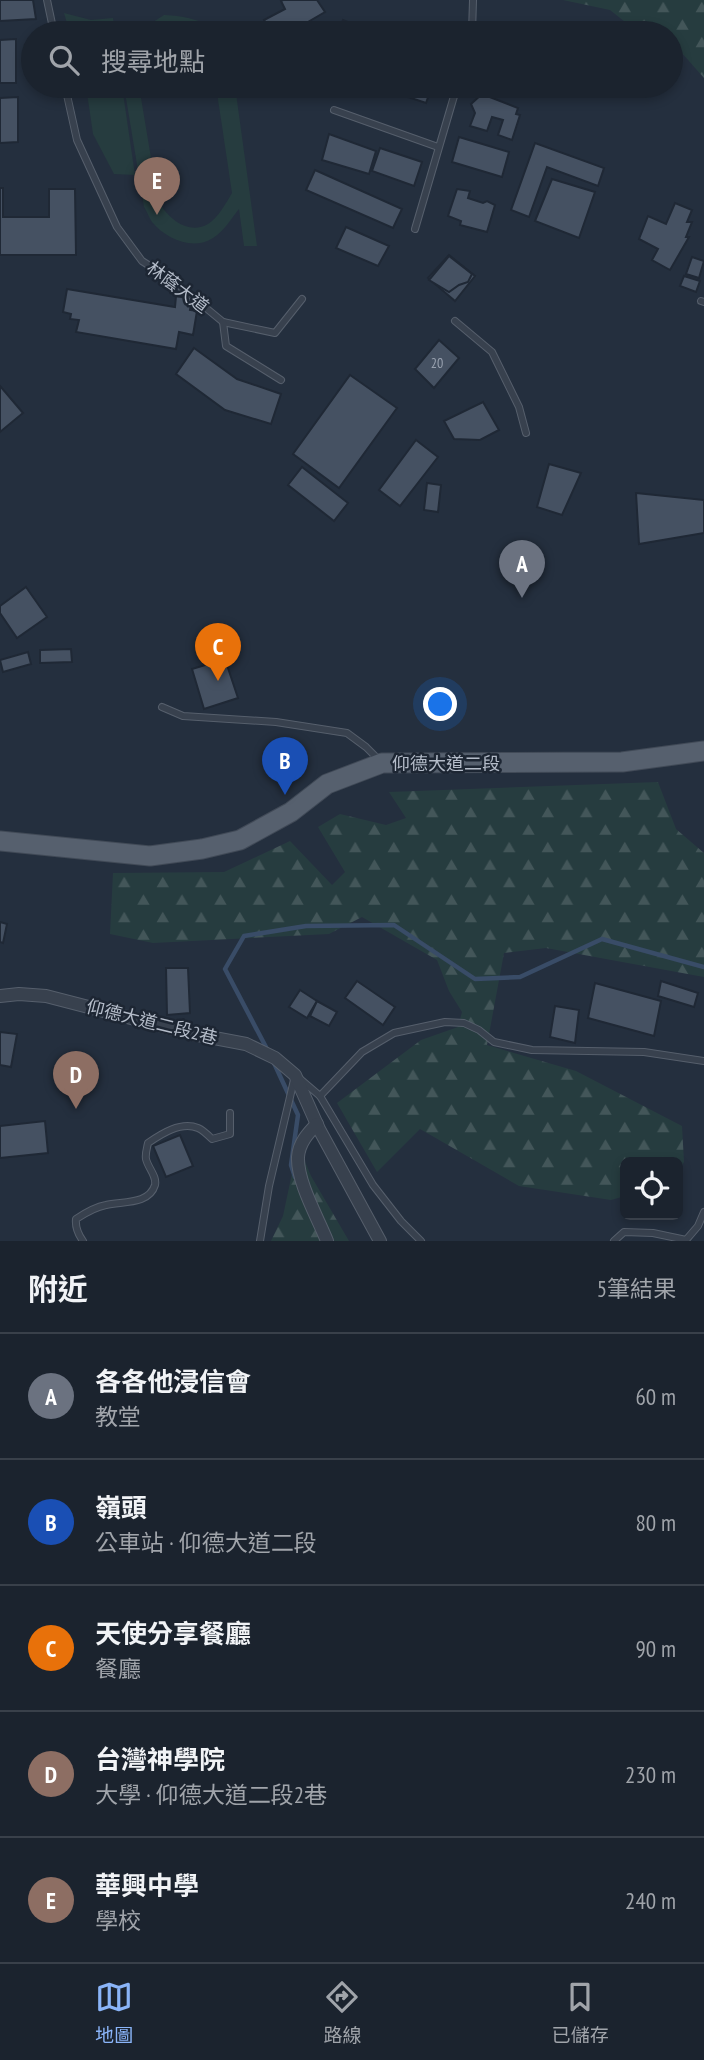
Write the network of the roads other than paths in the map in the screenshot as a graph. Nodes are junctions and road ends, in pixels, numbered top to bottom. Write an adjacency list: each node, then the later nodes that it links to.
1 (47, 0): 3 (lane)
2 (473, 0): 4 (lane)
3 (51, 21)
4 (472, 21)
5 (68, 98): 12 (lane, 林蔭大道)
6 (453, 98): 8 (lane)
7 (334, 110): 8 (lane)
8 (438, 147): 9 (lane)
9 (415, 229)
10 (302, 299): 12 (lane, 林蔭大道)
11 (455, 321): 14 (lane)
12 (223, 322): 13 (lane)
13 (281, 380)
14 (526, 433)
15 (162, 707): 17 (lane)
16 (704, 751): 17 (main road, 仰德大道二段)
17 (382, 763): 18 (main road, 仰德大道二段)
18 (0, 841)
19 (0, 996): 21 (street, 仰德大道二段2巷)
20 (704, 1061): 22 (lane)
21 (295, 1074): 22 (lane); 24 (street); 28 (lane)
22 (320, 1096): 31 (lane)
23 (230, 1113): 27 (lane)
24 (317, 1124): 29 (street); 30 (street)
25 (704, 1212): 26 (lane)
26 (686, 1240): 32 (lane)
27 (83, 1241)
28 (260, 1241)
29 (327, 1241)
30 (380, 1241)
31 (421, 1241)
32 (614, 1241)

